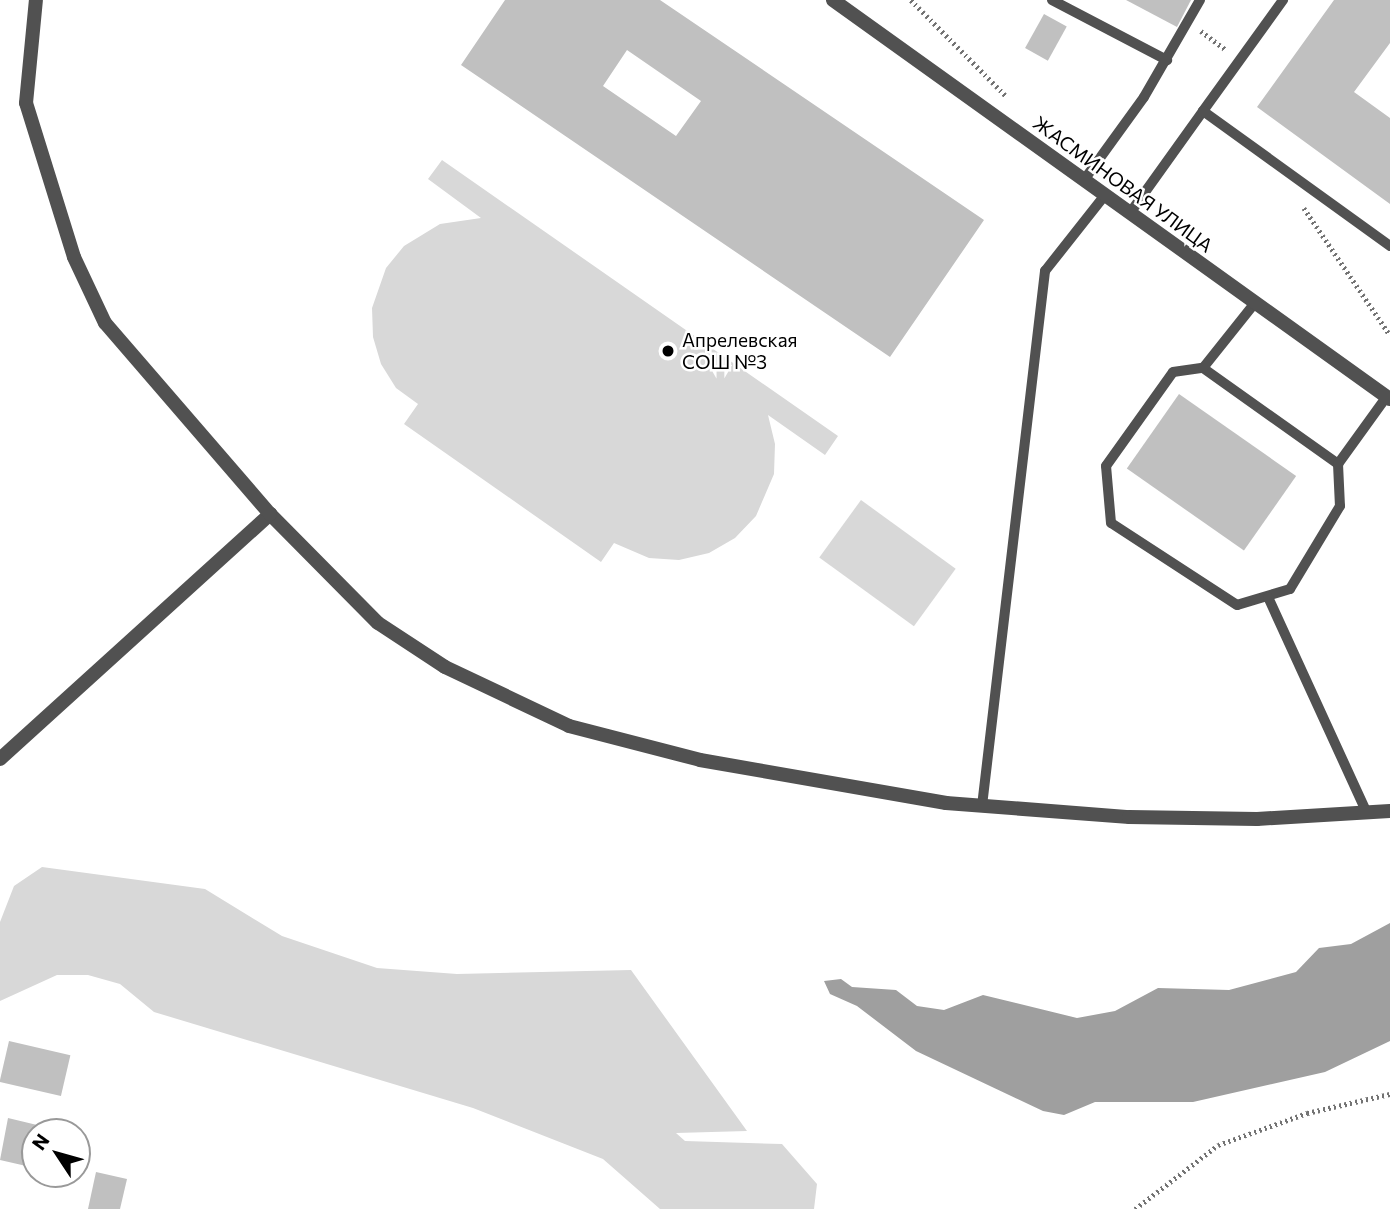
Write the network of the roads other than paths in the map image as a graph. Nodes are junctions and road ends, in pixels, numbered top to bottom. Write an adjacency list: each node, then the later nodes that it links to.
1 (36, 0): 16 (street)
2 (833, 0): 8 (street, ЖАСМИНОВАЯ УЛИЦА)
3 (1052, 0): 6 (lane)
4 (1200, 0): 6 (lane)
5 (1283, 0): 7 (lane)
6 (1167, 60): 8 (lane)
7 (1203, 111): 10 (lane); 11 (lane)
8 (1084, 180): 9 (street, ЖАСМИНОВАЯ УЛИЦА)
9 (1105, 195): 10 (street, ЖАСМИНОВАЯ УЛИЦА); 19 (lane)
10 (1130, 213): 12 (street, ЖАСМИНОВАЯ УЛИЦА)
11 (1390, 246)
12 (1254, 303): 13 (lane); 14 (street, ЖАСМИНОВАЯ УЛИЦА)
13 (1203, 368): 15 (lane); 17 (lane)
14 (1388, 398): 15 (lane)
15 (1338, 464): 17 (lane)
16 (270, 514): 18 (street); 19 (street)
17 (1268, 597): 21 (lane)
18 (0, 758)
19 (982, 806): 21 (street)
20 (1390, 811): 21 (street)
21 (1367, 813)

